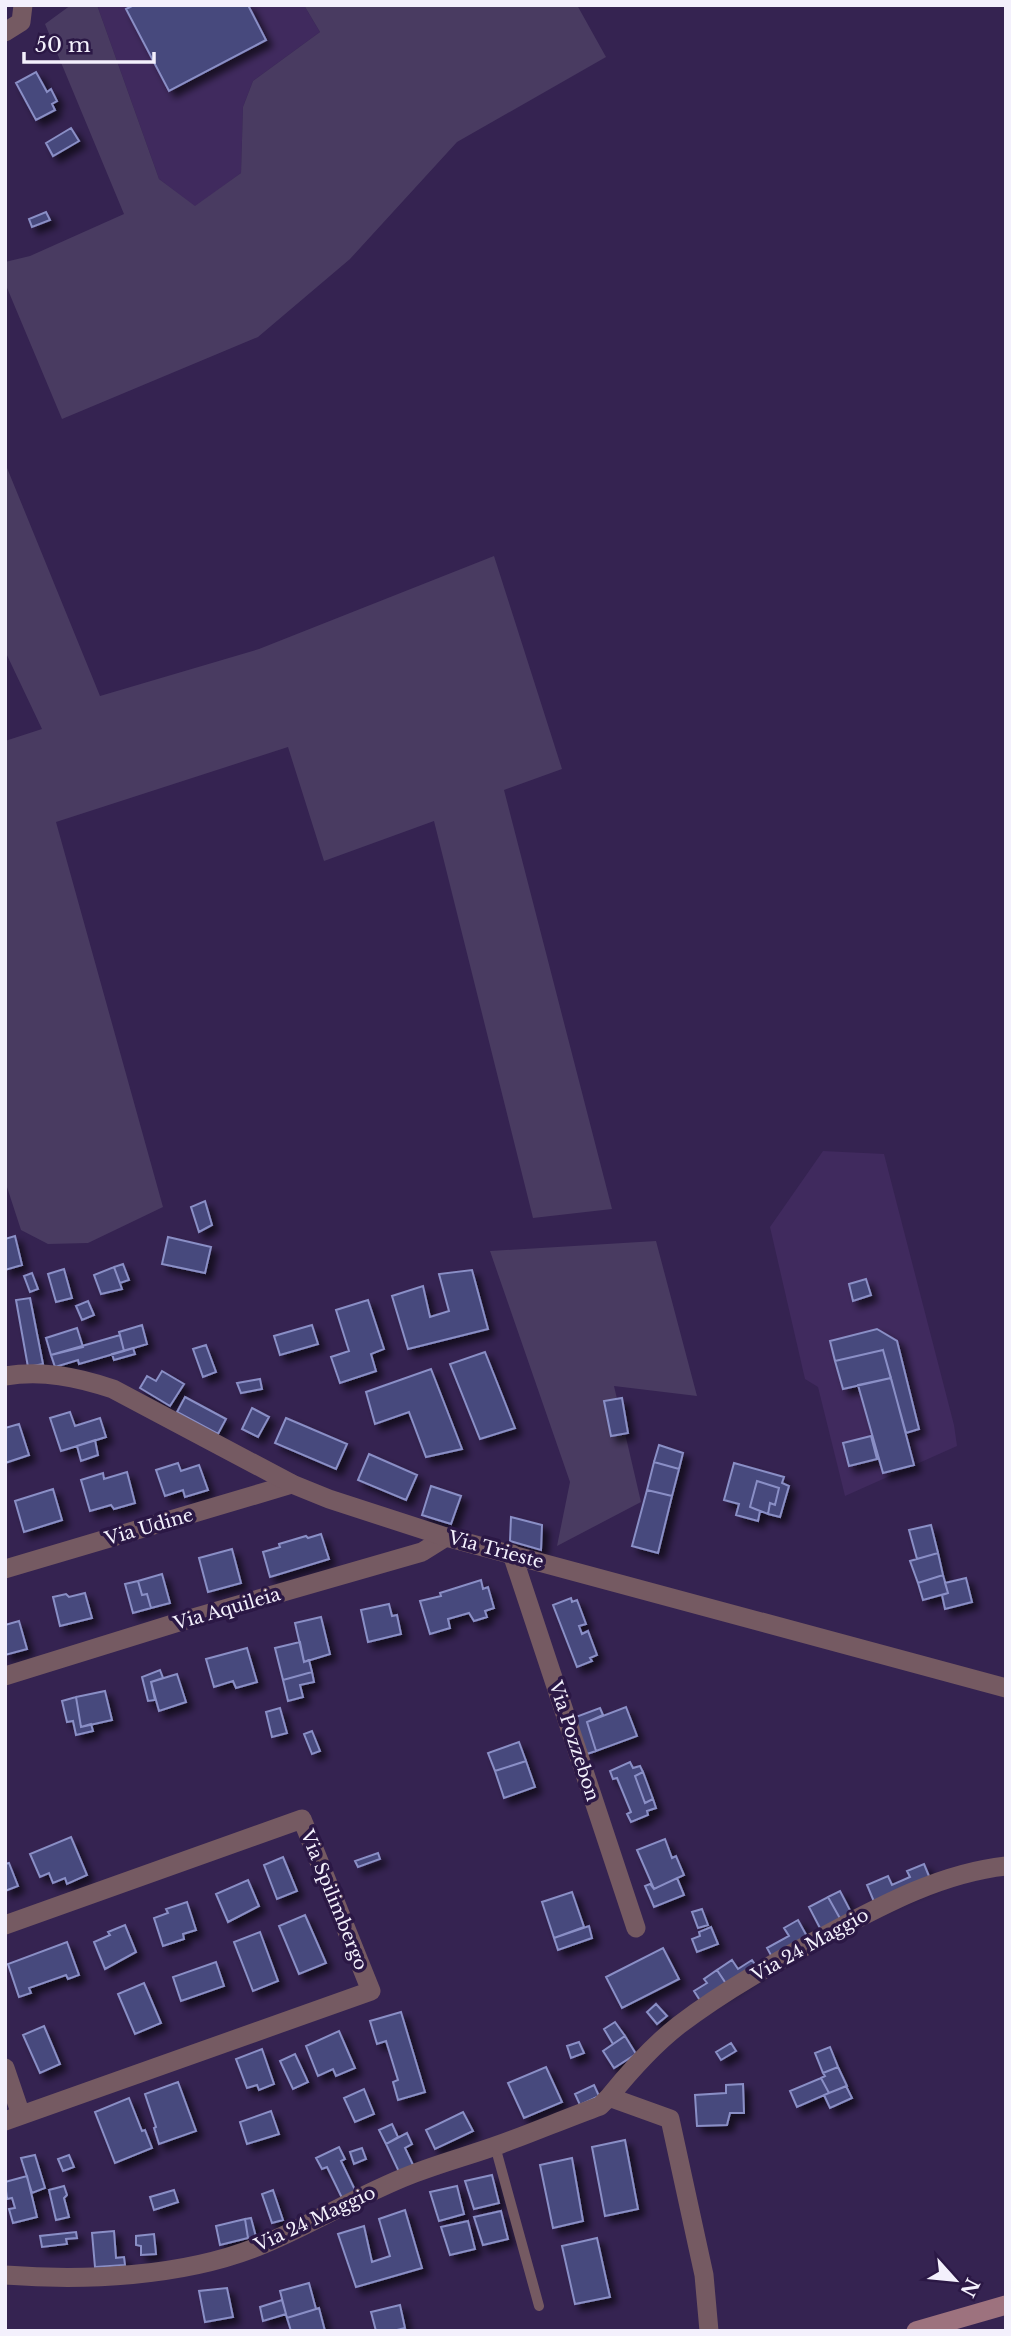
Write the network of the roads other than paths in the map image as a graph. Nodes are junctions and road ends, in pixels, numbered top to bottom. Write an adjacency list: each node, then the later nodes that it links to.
1 (23, 5): 2 (street)
2 (5, 32)
3 (5, 1376): 4 (street, Via Trieste)
4 (292, 1484): 5 (street, Via Trieste); 7 (street, Via Udine)
5 (446, 1537): 6 (street, Via Trieste); 8 (street, Via Aquileia)
6 (512, 1555): 9 (street, Via Trieste); 12 (street, Via Pozzebon)
7 (5, 1569)
8 (5, 1676)
9 (1006, 1688)
10 (1006, 1866): 14 (street, Via 24 Maggio)
11 (5, 1924): 15 (street, Via Spilimbergo)
12 (636, 1928)
13 (5, 2068): 15 (street)
14 (609, 2098): 16 (street, Via 24 Maggio); 20 (street)
15 (13, 2118)
16 (495, 2146): 17 (street, Via 24 Maggio); 18 (lane)
17 (5, 2275)
18 (539, 2305)
19 (1006, 2305): 21 (main road)
20 (709, 2331)
21 (916, 2331)

